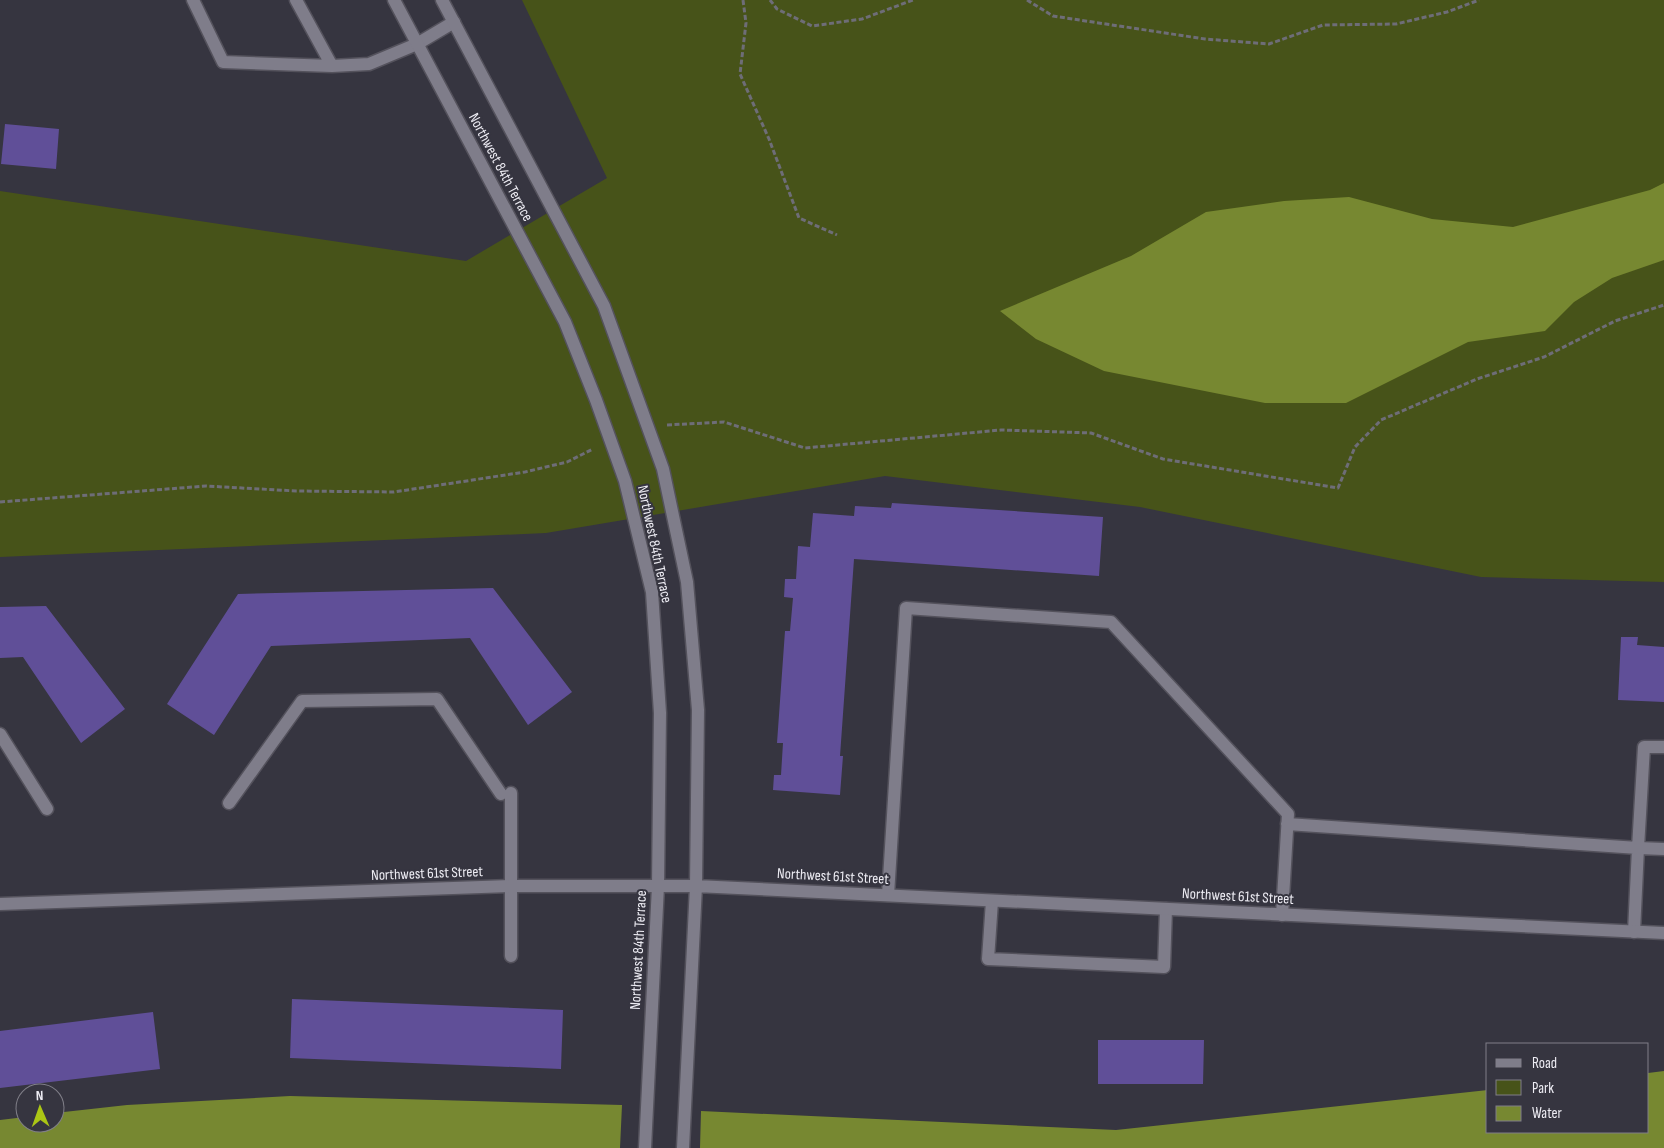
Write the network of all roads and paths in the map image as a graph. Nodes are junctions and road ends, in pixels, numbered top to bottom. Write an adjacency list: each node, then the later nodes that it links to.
1 (193, 0): 12 (street)
2 (296, 0): 12 (street)
3 (394, 0): 11 (street, Northwest 84th Terrace)
4 (442, 0): 10 (street, Northwest 84th Terrace)
5 (743, 0): 13 (path)
6 (770, 0): 7 (path)
7 (913, 0)
8 (1027, 0): 9 (path)
9 (1479, 0)
10 (454, 22): 11 (street); 15 (street, Northwest 84th Terrace)
11 (417, 44): 12 (street); 16 (street, Northwest 84th Terrace)
12 (332, 66)
13 (837, 235)
14 (1664, 304): 15 (path)
15 (648, 426): 27 (street, Northwest 84th Terrace)
16 (611, 440): 17 (path); 26 (street, Northwest 84th Terrace)
17 (0, 502)
18 (0, 734): 21 (street)
19 (1664, 747): 23 (street)
20 (229, 803): 25 (street)
21 (47, 809)
22 (1287, 824): 23 (street); 28 (street); 32 (street)
23 (1638, 848): 24 (street); 33 (street)
24 (1664, 848)
25 (511, 886): 26 (street, Northwest 61st Street); 30 (street, Northwest 61st Street); 35 (street)
26 (658, 886): 27 (street, Northwest 61st Street); 36 (street, Northwest 84th Terrace)
27 (696, 886): 28 (street, Northwest 61st Street); 37 (street, Northwest 84th Terrace)
28 (888, 896): 29 (street, Northwest 61st Street)
29 (992, 900): 31 (street, Northwest 61st Street); 31 (street)
30 (0, 904)
31 (1166, 909): 32 (street, Northwest 61st Street)
32 (1282, 915): 33 (street, Northwest 61st Street)
33 (1634, 932): 34 (street, Northwest 61st Street)
34 (1664, 933)
35 (511, 956)
36 (645, 1148)
37 (683, 1148)

